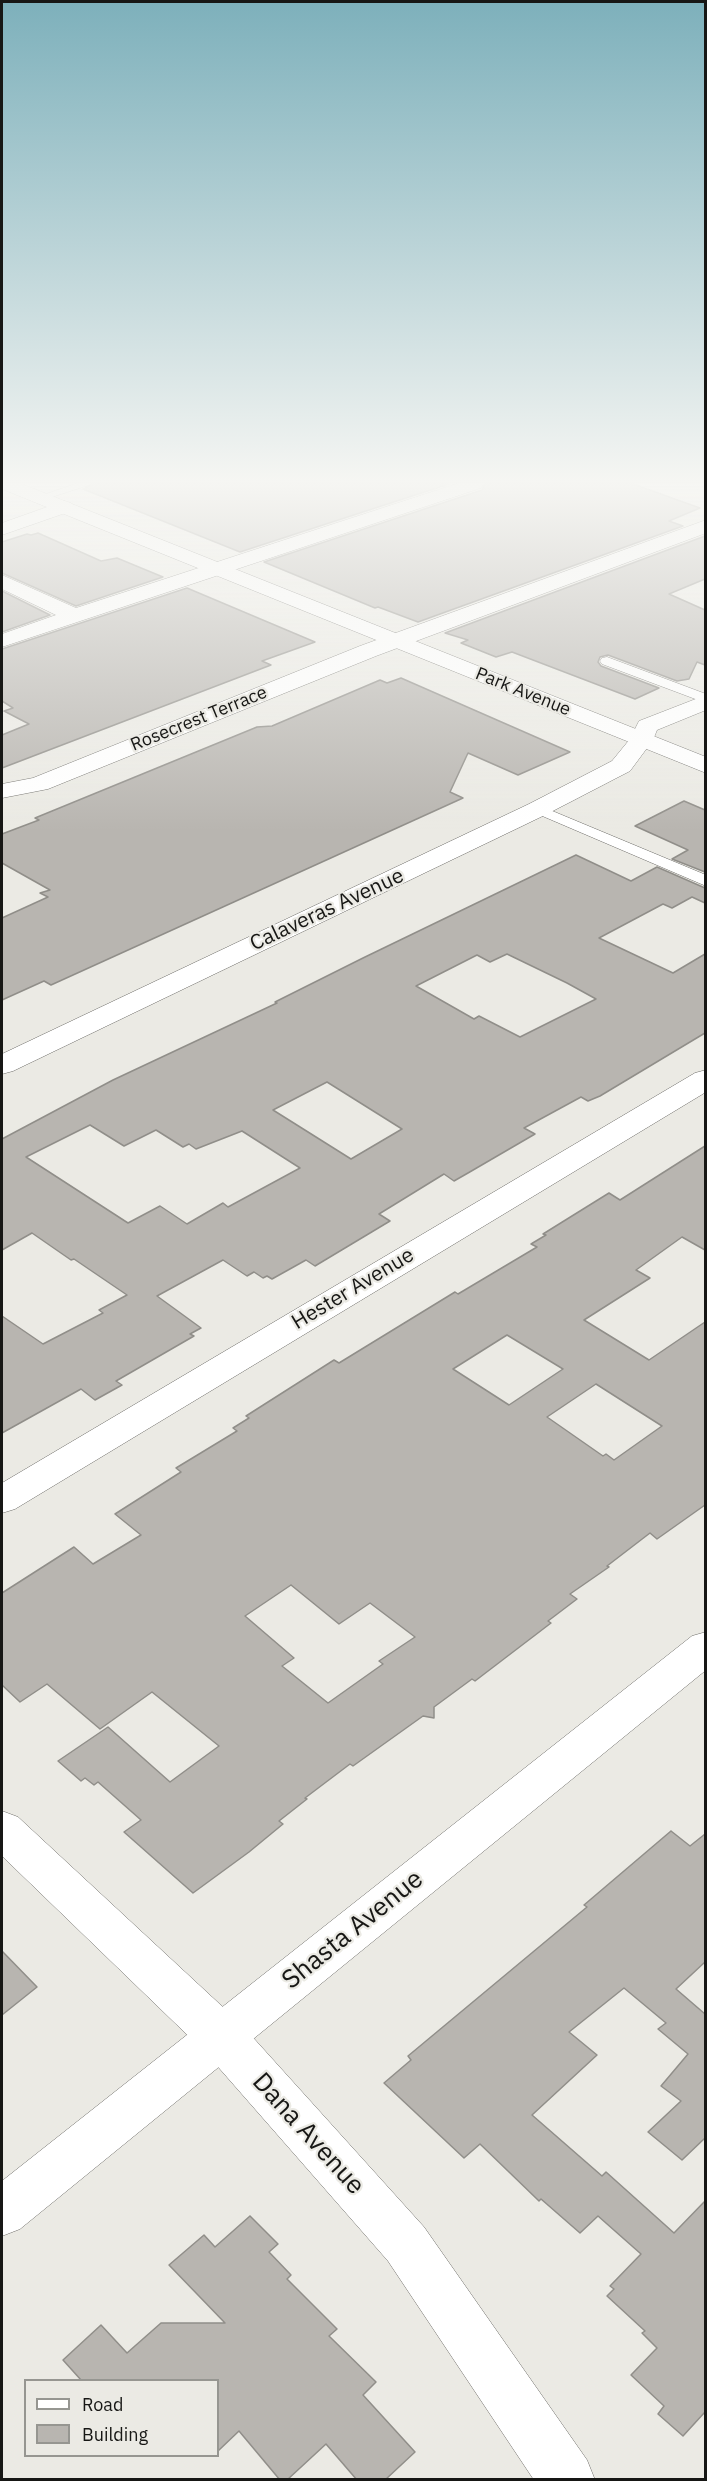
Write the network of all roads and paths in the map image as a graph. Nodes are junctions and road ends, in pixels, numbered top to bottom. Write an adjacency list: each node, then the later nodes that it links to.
1 (41, 600): 5 (street)
2 (123, 600): 5 (street)
3 (291, 600): 7 (street, Park Avenue)
4 (506, 600): 7 (street, Rosecrest Terrace)
5 (75, 616): 6 (street)
6 (2, 641)
7 (395, 641): 10 (street, Park Avenue); 12 (street, Rosecrest Terrace)
8 (607, 661): 9 (lane)
9 (705, 701): 10 (street, Calaveras Avenue)
10 (641, 740): 11 (street, Park Avenue); 13 (street, Calaveras Avenue)
11 (705, 766)
12 (2, 790)
13 (538, 809): 14 (lane); 15 (street, Calaveras Avenue)
14 (705, 881)
15 (2, 1065)
16 (705, 1079): 17 (street, Hester Avenue)
17 (2, 1500)
18 (705, 1647): 20 (street, Shasta Avenue)
19 (2, 1829): 20 (street, Dana Avenue)
20 (222, 2037): 21 (street, Shasta Avenue); 22 (street, Dana Avenue)
21 (2, 2212)
22 (567, 2480)

